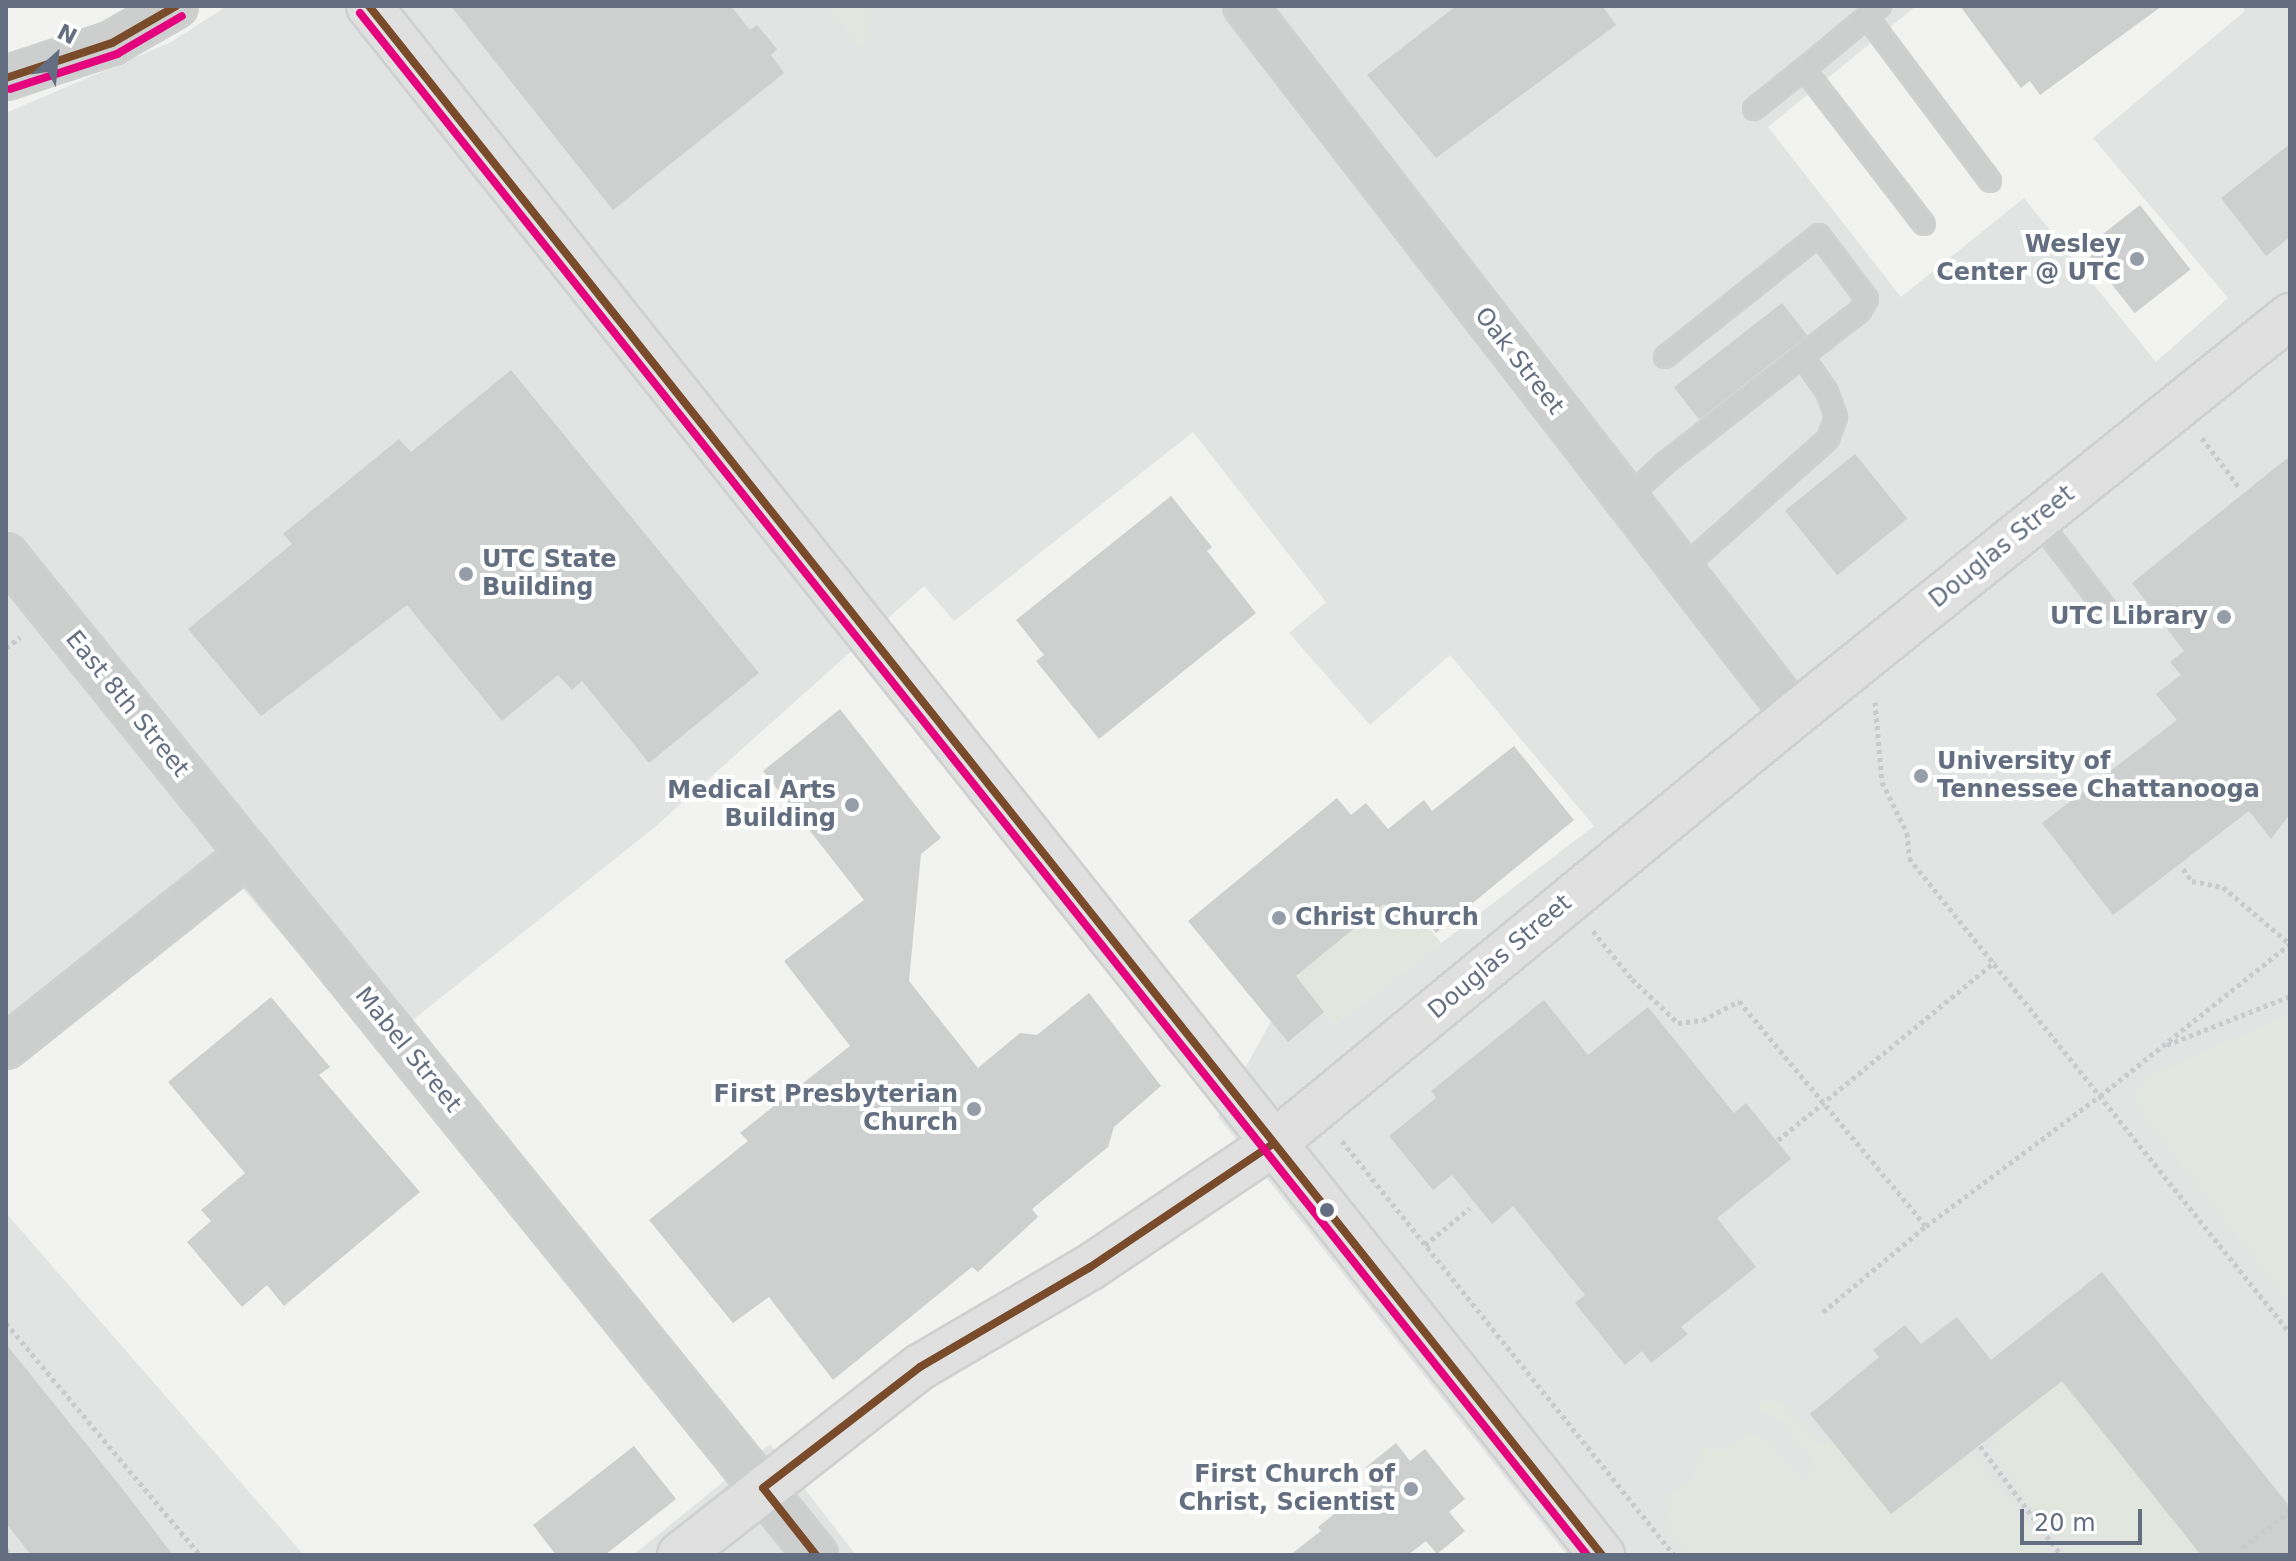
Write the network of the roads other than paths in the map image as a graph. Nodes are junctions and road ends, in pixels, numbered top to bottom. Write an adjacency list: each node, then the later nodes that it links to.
1 (176, 6): 6 (street)
2 (369, 6): 21 (street)
3 (1245, 6): 13 (street, Oak Street)
4 (1873, 11): 5 (lane); 8 (lane)
5 (1804, 69): 7 (lane); 9 (lane)
6 (6, 78)
7 (1754, 109)
8 (1990, 181)
9 (1924, 224)
10 (2290, 316): 14 (street, Douglas Street)
11 (1802, 356): 12 (lane); 13 (lane); 16 (lane)
12 (1665, 357)
13 (1626, 499): 16 (street, Oak Street)
14 (2037, 519): 17 (lane); 18 (street, Douglas Street)
15 (6, 555): 19 (street, East 8th Street)
16 (1681, 570): 18 (street, Oak Street)
17 (2106, 609)
18 (1794, 715): 21 (street, Douglas Street)
19 (249, 854): 20 (street); 22 (street, Mabel Street)
20 (6, 1047)
21 (1274, 1143): 22 (street, Douglas Street); 25 (street)
22 (763, 1488): 23 (street, Douglas Street); 24 (street)
23 (680, 1555)
24 (816, 1555)
25 (1602, 1555)

